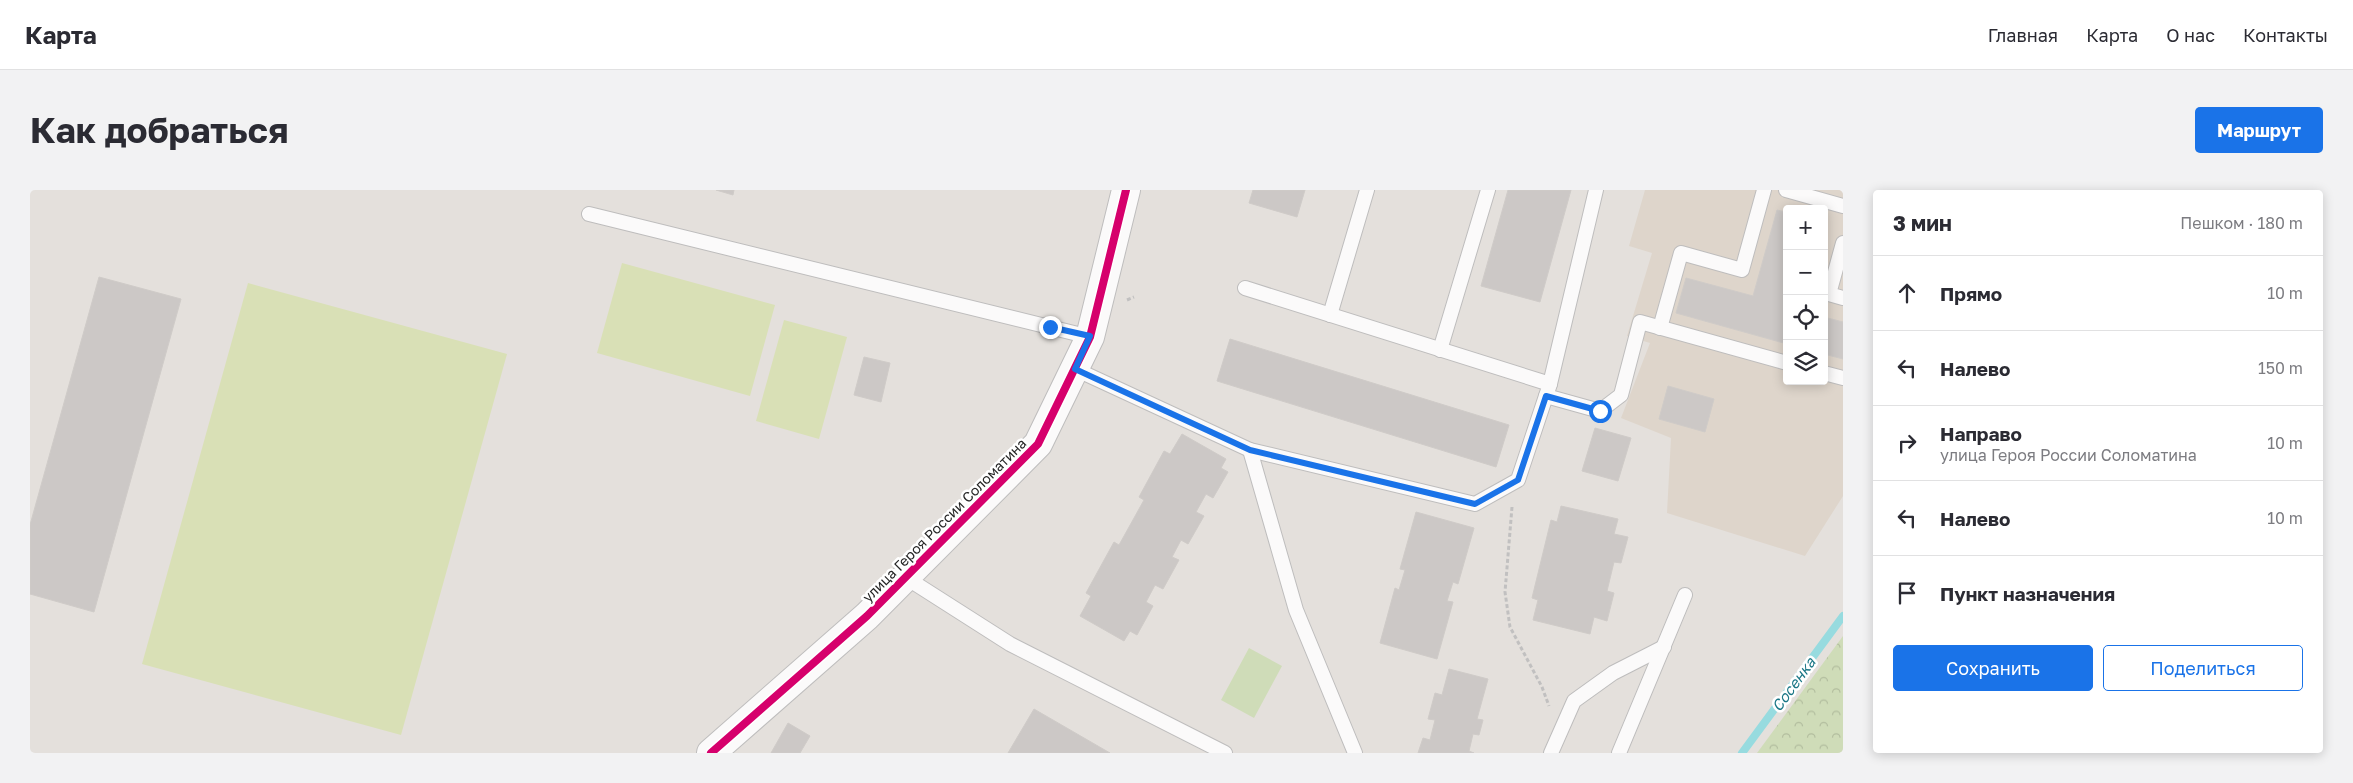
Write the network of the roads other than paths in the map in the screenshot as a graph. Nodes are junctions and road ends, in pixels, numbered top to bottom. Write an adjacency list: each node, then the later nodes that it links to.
1 (1126, 190): 14 (street, улица Героя России Соломатина)
2 (1367, 190): 12 (lane)
3 (1488, 190): 15 (lane)
4 (1596, 190): 20 (lane)
5 (1764, 190): 13 (lane)
6 (1786, 190): 7 (lane)
7 (1843, 206)
8 (588, 214): 14 (lane)
9 (1843, 243): 11 (lane)
10 (1244, 288): 12 (lane)
11 (1843, 298)
12 (1330, 315): 15 (lane)
13 (1660, 328): 16 (lane); 20 (lane)
14 (1090, 336): 17 (street, улица Героя России Соломатина)
15 (1440, 350): 20 (lane)
16 (1783, 362)
17 (1075, 369): 21 (lane); 22 (street, улица Героя России Соломатина)
18 (1828, 374): 19 (lane)
19 (1843, 378)
20 (1548, 390): 21 (lane)
21 (1250, 450): 27 (lane)
22 (905, 577): 25 (street, улица Героя России Соломатина); 26 (lane)
23 (1685, 595): 24 (lane)
24 (1664, 647): 28 (lane); 29 (lane)
25 (711, 753)
26 (1225, 753)
27 (1355, 753)
28 (1551, 753)
29 (1619, 753)

